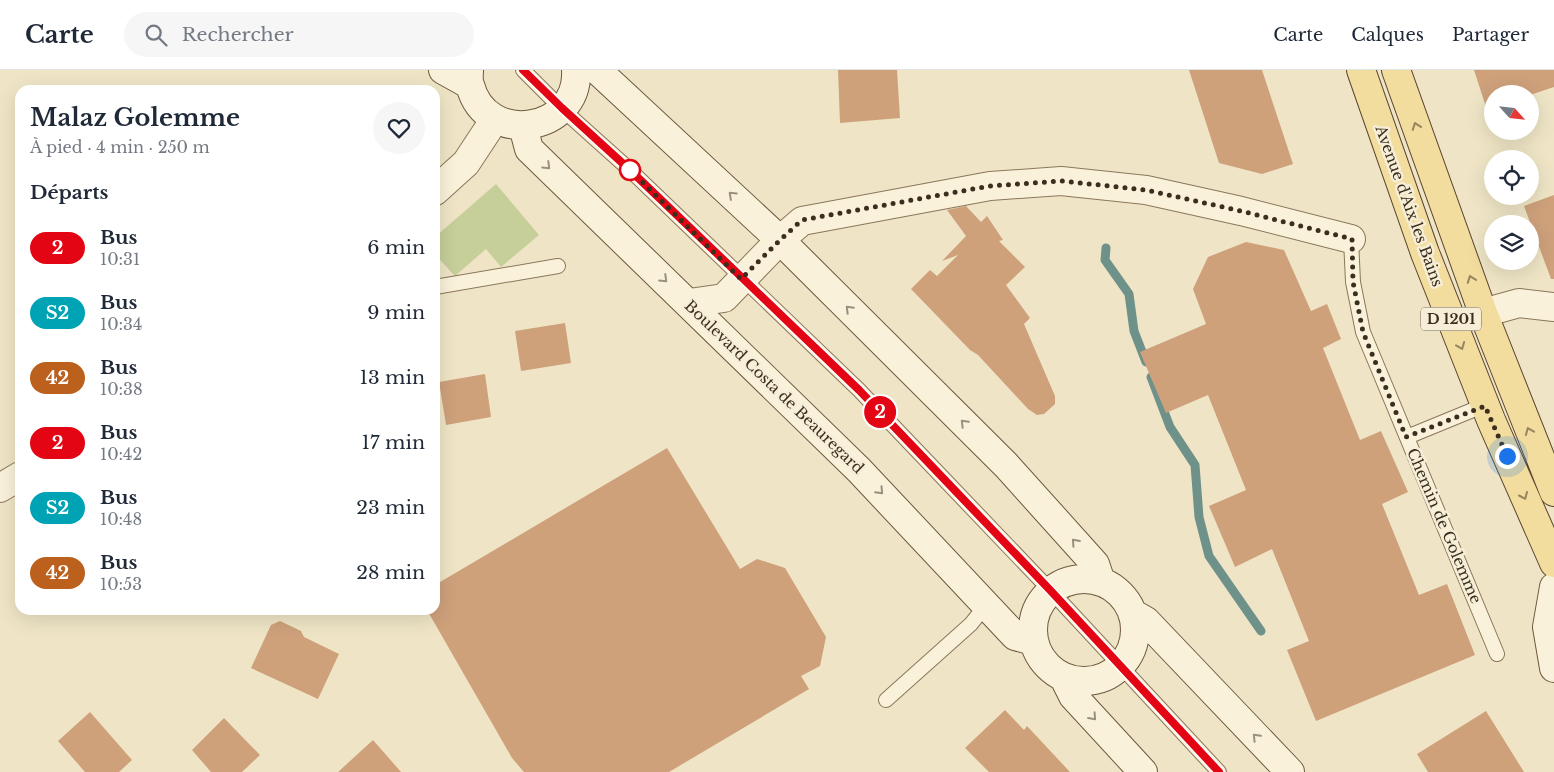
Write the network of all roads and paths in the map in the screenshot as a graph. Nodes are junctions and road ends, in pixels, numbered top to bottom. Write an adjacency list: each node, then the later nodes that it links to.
1 (443, 70): 7 (street)
2 (523, 70): 8 (lane)
3 (576, 70): 8 (street)
4 (597, 70): 13 (street, one-way to 4)
5 (1361, 70): 20 (main road, Avenue d'Aix les Bains / D 1201, one-way to 20)
6 (1396, 70): 19 (main road, D 1201, one-way to 6)
7 (469, 78): 9 (street)
8 (562, 108): 10 (street); 15 (lane)
9 (495, 119): 10 (street); 11 (street)
10 (523, 126): 17 (street, Boulevard Costa de Beauregard, one-way to 17)
11 (440, 186)
12 (1352, 239): 13 (street, Chemin de Golemme); 21 (lane, Chemin de Golemme)
13 (780, 240): 15 (street, Chemin de Golemme); 26 (street, one-way to 13)
14 (558, 266): 16 (lane)
15 (741, 279): 17 (street, Chemin de Golemme); 28 (lane)
16 (440, 286)
17 (689, 303): 29 (street, Boulevard Costa de Beauregard, one-way to 29)
18 (1554, 307): 19 (street)
19 (1483, 313): 24 (main road, D 1201, one-way to 19)
20 (1485, 406): 21 (lane); 25 (main road, Avenue d'Aix les Bains / D 1201, one-way to 25)
21 (1406, 437): 32 (lane, Chemin de Golemme)
22 (15, 479): 23 (street)
23 (0, 488)
24 (1554, 492)
25 (1554, 563)
26 (1102, 582): 28 (street); 30 (street)
27 (1554, 586): 34 (street)
28 (1050, 590): 31 (street); 33 (lane)
29 (986, 605): 31 (street, Boulevard Costa de Beauregard); 36 (lane)
30 (1132, 613): 33 (street); 39 (street, one-way to 30)
31 (1033, 641): 35 (street)
32 (1497, 654)
33 (1120, 667): 35 (street); 38 (lane)
34 (1554, 668)
35 (1064, 678): 37 (street, one-way to 37)
36 (886, 700)
37 (1143, 772)
38 (1219, 772)
39 (1290, 772)

